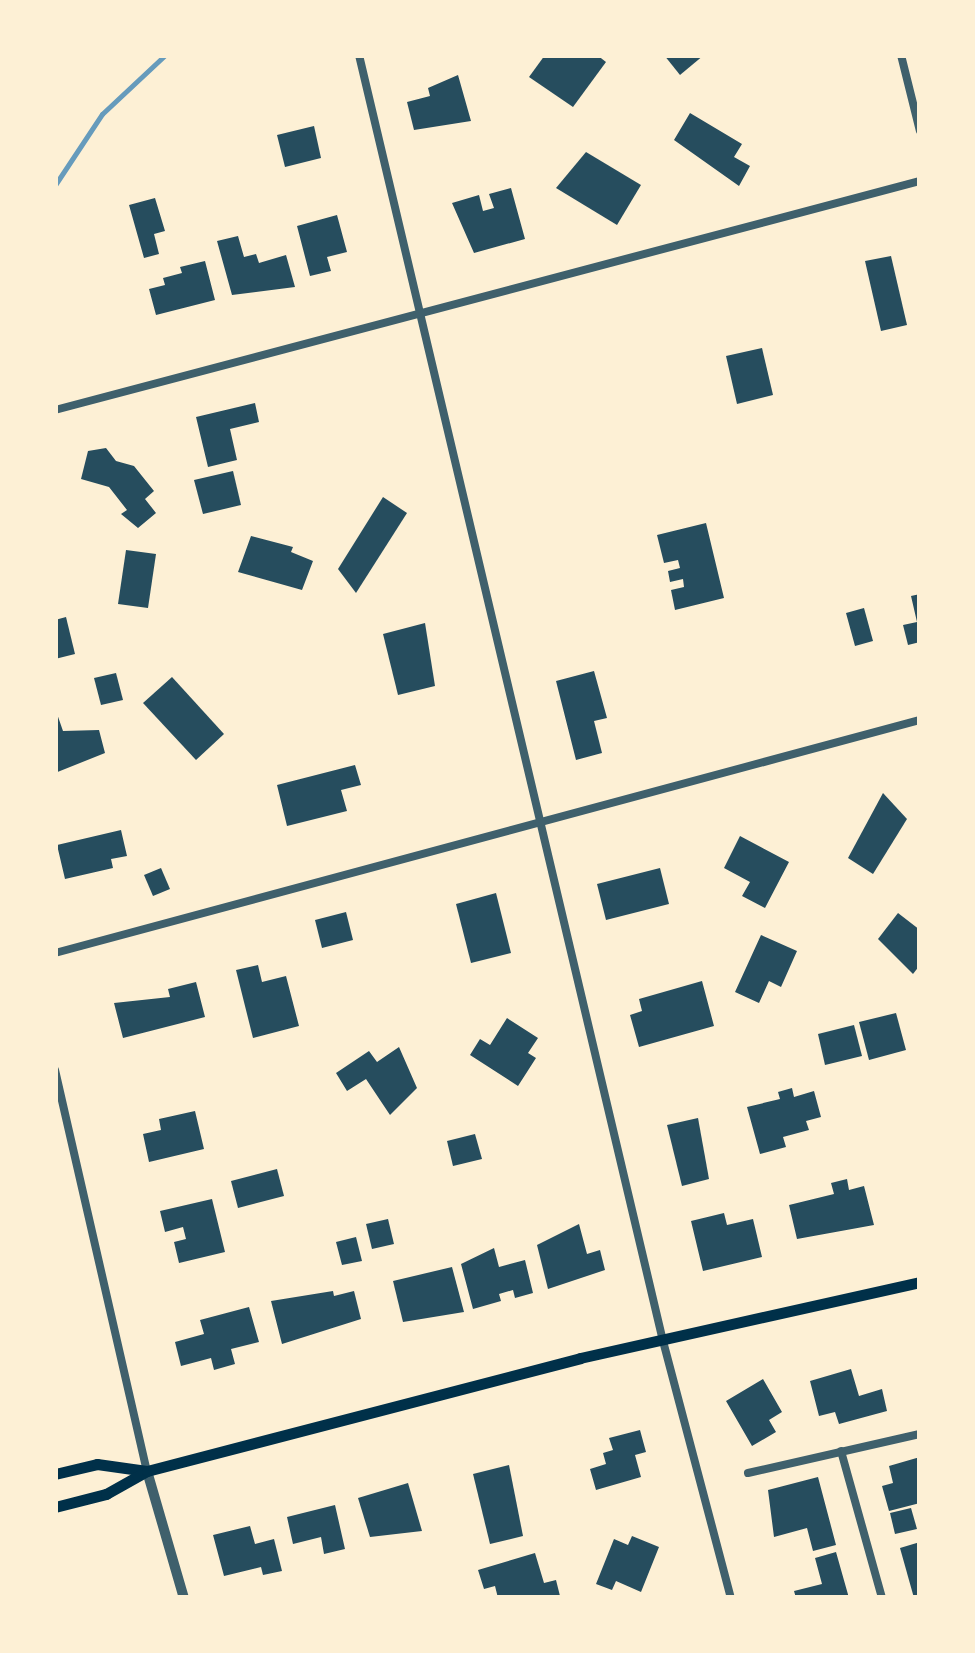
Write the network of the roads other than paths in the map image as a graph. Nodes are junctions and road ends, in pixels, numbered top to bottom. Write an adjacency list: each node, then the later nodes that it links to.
1 (359, 55): 5 (street)
2 (901, 55): 3 (street)
3 (920, 130)
4 (920, 180): 5 (street)
5 (418, 311): 6 (street); 8 (street)
6 (55, 410)
7 (920, 720): 8 (street)
8 (540, 819): 9 (street); 12 (street)
9 (55, 953)
10 (55, 1070): 15 (street)
11 (920, 1282): 12 (main road)
12 (663, 1341): 15 (main road); 20 (street)
13 (920, 1434): 14 (street)
14 (842, 1451): 16 (street); 21 (street)
15 (147, 1471): 17 (main road); 18 (main road); 19 (street)
16 (748, 1473)
17 (55, 1474)
18 (55, 1507)
19 (184, 1598)
20 (732, 1598)
21 (882, 1598)

